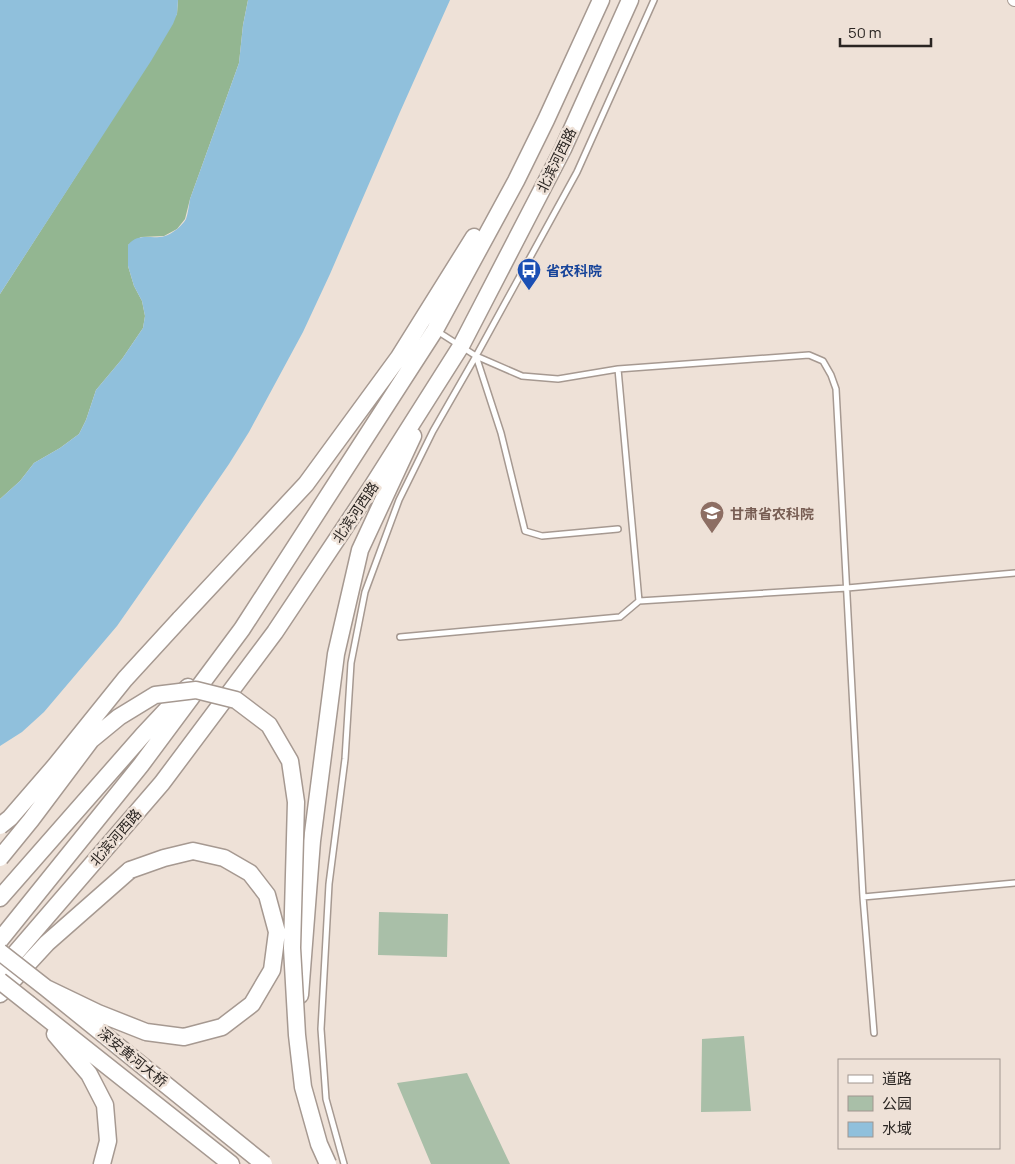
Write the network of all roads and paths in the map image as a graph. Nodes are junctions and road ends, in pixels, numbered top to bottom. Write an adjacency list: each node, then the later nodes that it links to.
1 (600, 0): 4 (main road, 北滨河西路)
2 (630, 0): 6 (main road, 北滨河西路)
3 (654, 0): 7 (lane)
4 (516, 181): 5 (main road, 北滨河西路); 16 (main road, bridge)
5 (435, 330): 6 (lane); 14 (main road, 北滨河西路)
6 (461, 346): 7 (lane); 9 (main road, 北滨河西路)
7 (476, 356): 8 (lane); 10 (lane); 36 (lane)
8 (618, 369): 12 (lane); 13 (lane)
9 (438, 382): 19 (main road, 北滨河西路); 31 (main road, bridge)
10 (618, 529)
11 (1015, 573): 12 (lane)
12 (847, 588): 13 (lane); 20 (lane)
13 (639, 601): 15 (lane)
14 (242, 629): 21 (main road); 22 (main road, 北滨河西路)
15 (400, 636)
16 (0, 826)
17 (0, 858): 31 (main road, bridge)
18 (1015, 883): 20 (lane)
19 (69, 891): 23 (main road); 25 (main road, 北滨河西路)
20 (863, 897): 30 (lane)
21 (0, 898)
22 (0, 940)
23 (47, 943): 27 (main road, bridge); 28 (main road)
24 (0, 952): 27 (main road, 深安黄河大桥, bridge)
25 (0, 971)
26 (0, 981): 29 (main road, 深安黄河大桥, bridge)
27 (46, 988): 34 (main road, 深安黄河大桥, bridge)
28 (0, 994)
29 (29, 1004): 32 (main road); 33 (main road, 深安黄河大桥)
30 (874, 1033)
31 (297, 1035): 35 (main road, bridge)
32 (102, 1164)
33 (231, 1164)
34 (264, 1164)
35 (328, 1164)
36 (344, 1164)

